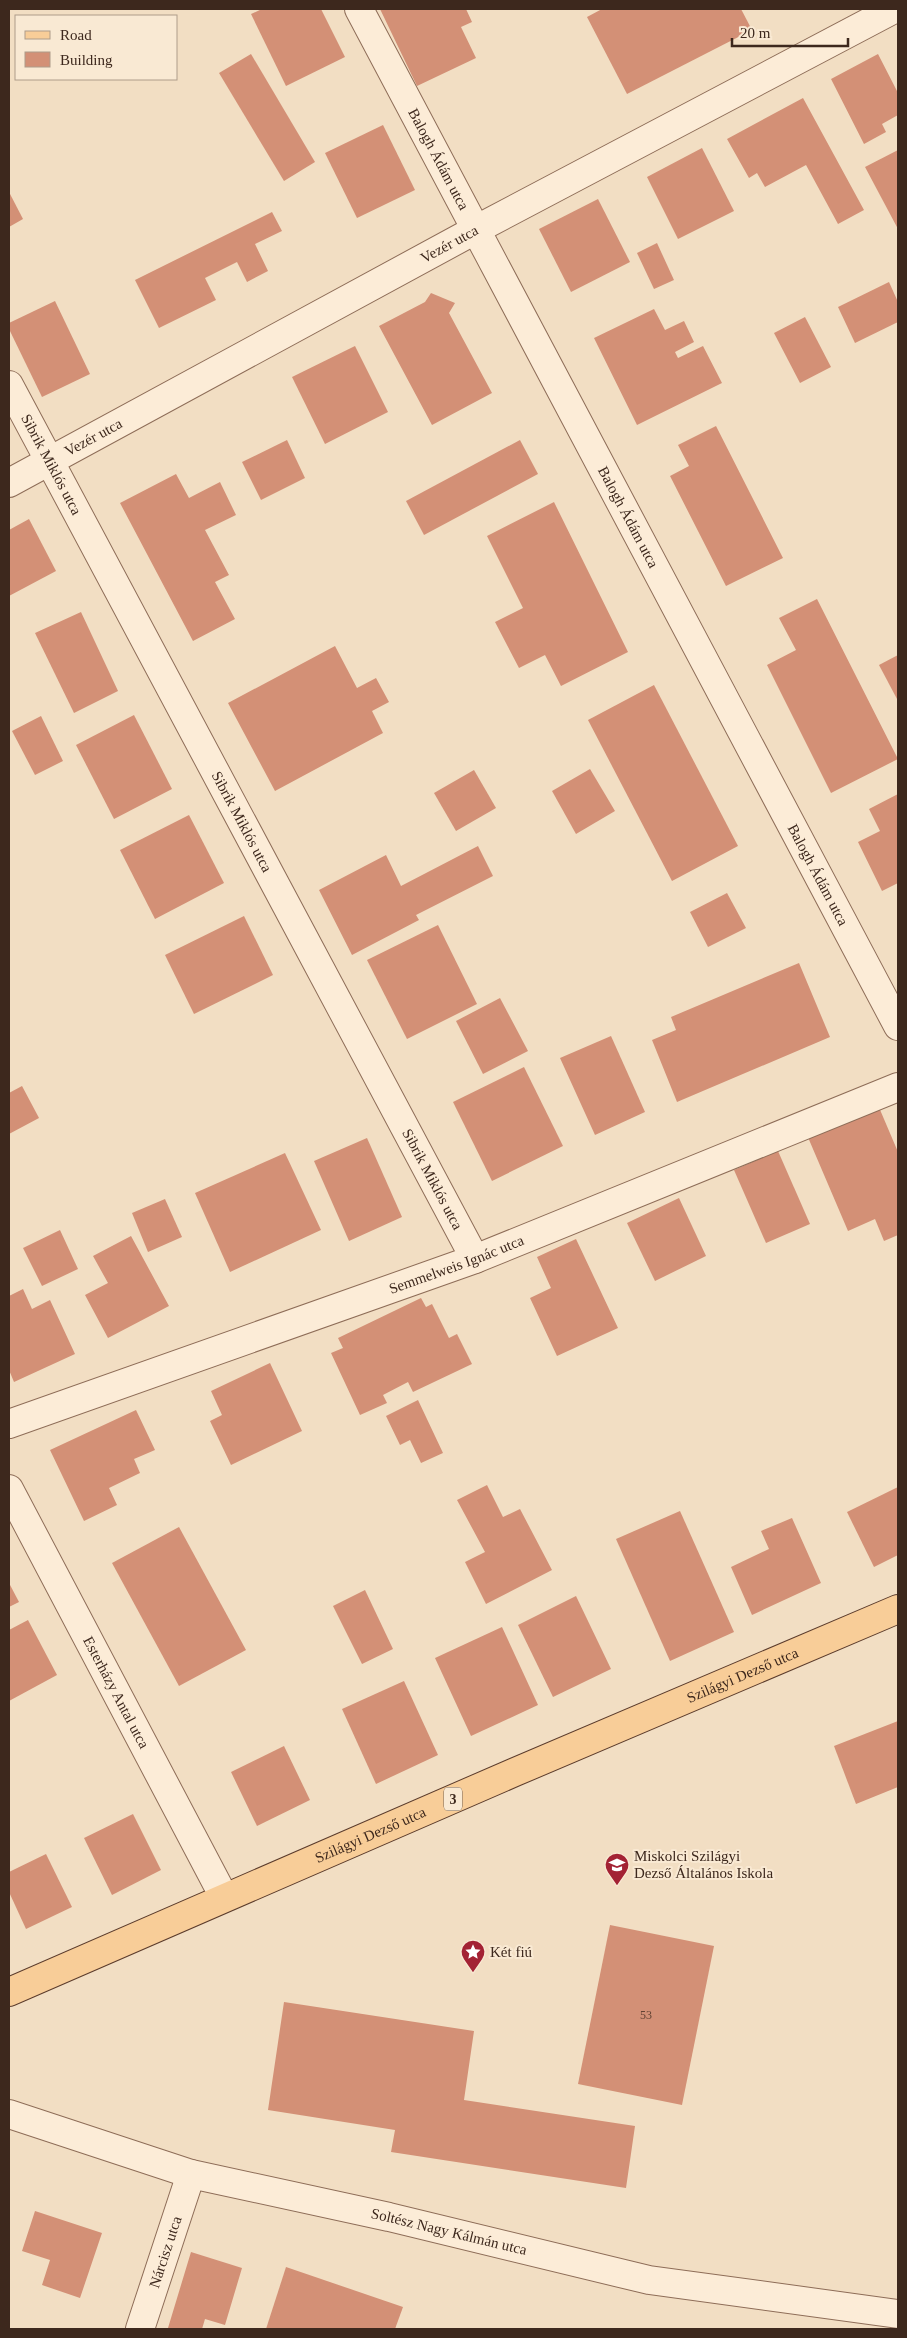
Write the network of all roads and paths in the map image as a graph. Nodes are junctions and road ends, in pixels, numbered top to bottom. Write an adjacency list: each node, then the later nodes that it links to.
1 (359, 9): 3 (street, Balogh Ádám utca)
2 (894, 9): 3 (street, Vezér utca)
3 (477, 229): 5 (street, Vezér utca); 7 (street, Balogh Ádám utca)
4 (9, 384): 5 (street, Sibrik Miklós utca)
5 (51, 462): 6 (street, Vezér utca); 9 (street, Sibrik Miklós utca)
6 (9, 483)
7 (898, 1026)
8 (898, 1087): 9 (street, Semmelweis Ignác utca)
9 (475, 1259): 10 (street, Semmelweis Ignác utca)
10 (9, 1424)
11 (9, 1489): 13 (street, Esterházy Antal utca)
12 (898, 1610): 13 (main road, Szilágyi Dezső utca / 3)
13 (224, 1897): 14 (main road, Szilágyi Dezső utca / 3)
14 (9, 1992)
15 (9, 2114): 16 (street, Soltész Nagy Kálmán utca)
16 (191, 2174): 17 (street, Soltész Nagy Kálmán utca); 18 (street, Nárcisz utca)
17 (898, 2314)
18 (140, 2329)

